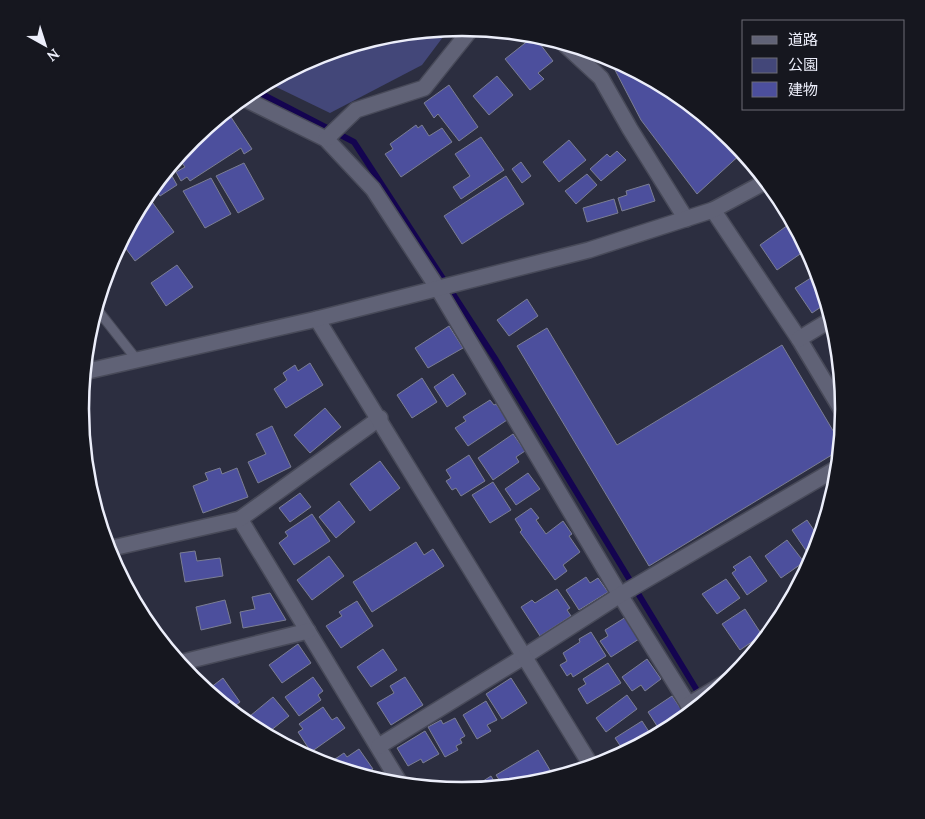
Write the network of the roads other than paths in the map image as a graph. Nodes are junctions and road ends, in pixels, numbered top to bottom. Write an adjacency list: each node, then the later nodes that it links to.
1 (465, 36): 4 (street)
2 (575, 54): 7 (street)
3 (251, 102): 4 (street)
4 (326, 139): 8 (street)
5 (761, 185): 6 (street)
6 (713, 210): 7 (street); 12 (street)
7 (686, 219): 8 (street)
8 (437, 287): 10 (street); 20 (street)
9 (102, 315): 13 (lane)
10 (317, 319): 13 (street); 16 (street)
11 (825, 323): 12 (street)
12 (799, 339): 15 (street)
13 (137, 360): 14 (street)
14 (91, 370)
15 (836, 400)
16 (380, 418): 18 (street); 22 (street)
17 (831, 472): 20 (street)
18 (240, 519): 19 (street); 21 (street)
19 (116, 547)
20 (620, 595): 22 (street); 24 (street)
21 (308, 631): 23 (street); 25 (street)
22 (525, 656): 25 (street); 26 (street)
23 (187, 661)
24 (689, 707)
25 (379, 746): 27 (street)
26 (588, 761)
27 (397, 777)

